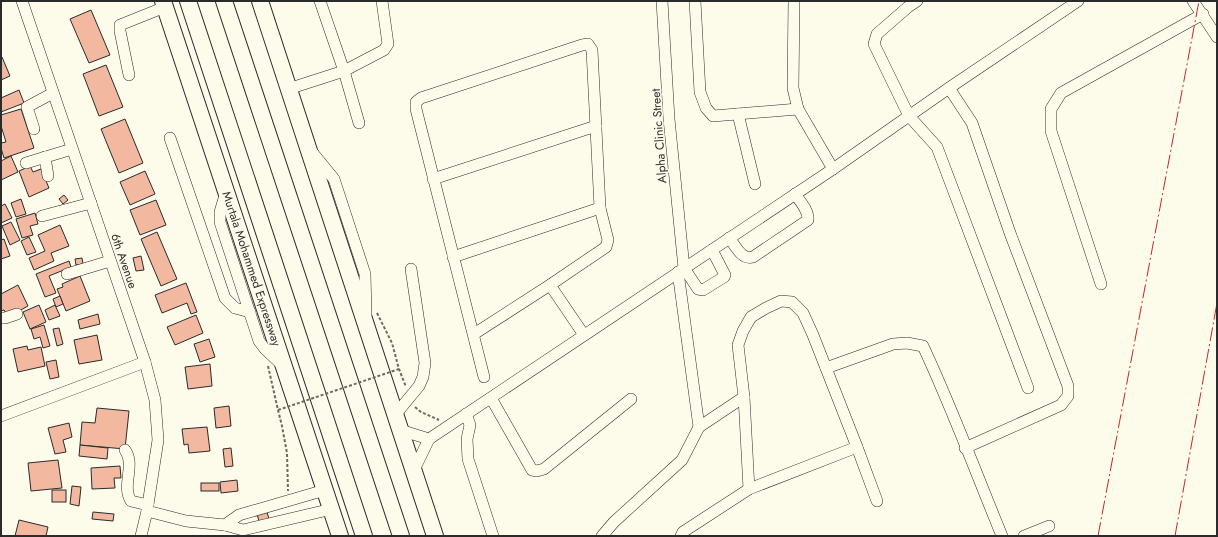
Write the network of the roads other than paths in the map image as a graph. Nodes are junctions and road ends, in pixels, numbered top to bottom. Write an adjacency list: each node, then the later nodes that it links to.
1 (22, 1): 20 (street, 6th Avenue)
2 (188, 1): 80 (highway, Murtala Mohammed Expressway)
3 (224, 1): 81 (highway)
4 (320, 1): 16 (street)
5 (382, 1): 16 (street)
6 (662, 1): 45 (street, Alpha Clinic Street)
7 (695, 1): 22 (street)
8 (794, 1): 21 (street)
9 (917, 1): 23 (street)
10 (1078, 1): 18 (street)
11 (1193, 1): 14 (street)
12 (260, 2): 19 (highway)
13 (164, 4): 17 (street); 35 (highway, Murtala Mohammed Expressway)
14 (1202, 14): 15 (street); 47 (street)
15 (1217, 37)
16 (344, 72): 19 (street); 24 (street)
17 (129, 75)
18 (949, 88): 23 (street); 68 (street)
19 (288, 89): 64 (highway)
20 (53, 93): 26 (street); 28 (street, 6th Avenue)
21 (798, 109): 22 (street); 31 (street)
22 (738, 114): 34 (street)
23 (909, 116): 31 (street); 58 (street)
24 (359, 123)
25 (596, 126): 33 (street); 33 (street); 38 (street)
26 (34, 129)
27 (170, 138): 49 (street)
28 (72, 149): 29 (street); 37 (street, 6th Avenue)
29 (45, 157): 30 (street); 32 (street)
30 (26, 163)
31 (833, 169): 36 (street)
32 (48, 176)
33 (433, 179): 42 (street)
34 (755, 184)
35 (226, 192): 49 (street); 55 (highway, Murtala Mohammed Expressway)
36 (795, 194): 40 (street); 40 (street)
37 (91, 203): 39 (street); 43 (street, 6th Avenue)
38 (600, 208): 42 (street); 48 (street)
39 (42, 216)
40 (729, 238): 41 (street)
41 (712, 250): 45 (street); 45 (street)
42 (453, 257): 52 (street)
43 (110, 261): 46 (street); 54 (street, 6th Avenue)
44 (411, 269): 64 (street)
45 (681, 270): 53 (street); 65 (street, Alpha Clinic Street)
46 (66, 274)
47 (1101, 284)
48 (550, 285): 52 (street); 53 (street)
49 (250, 312): 55 (street)
50 (17, 314): 51 (street)
51 (1, 318)
52 (474, 334): 57 (street)
53 (584, 335): 60 (street)
54 (145, 362): 63 (street); 74 (street, 6th Avenue)
55 (285, 368): 71 (highway, Murtala Mohammed Expressway)
56 (826, 368): 59 (street); 67 (street); 68 (street)
57 (484, 378)
58 (1028, 388)
59 (744, 397): 65 (street); 72 (street)
60 (491, 398): 61 (street); 62 (street)
61 (631, 399)
62 (466, 414): 66 (street); 83 (street)
63 (1, 416)
64 (398, 423): 66 (street); 70 (highway)
65 (699, 427): 84 (street)
66 (429, 439): 70 (street)
67 (857, 447): 72 (street); 73 (street)
68 (965, 448): 86 (street)
69 (125, 450): 74 (street)
70 (414, 472): 82 (highway)
71 (325, 490): 75 (highway, Murtala Mohammed Expressway); 76 (street)
72 (749, 490): 85 (street)
73 (877, 501)
74 (147, 508): 76 (street); 78 (street, 6th Avenue)
75 (332, 510): 76 (street); 79 (highway, Murtala Mohammed Expressway)
76 (225, 525)
77 (1049, 526): 87 (street)
78 (141, 536)
79 (340, 536)
80 (364, 536)
81 (401, 536)
82 (435, 536)
83 (493, 536)
84 (602, 536)
85 (681, 536)
86 (1002, 536)
87 (1024, 536)

